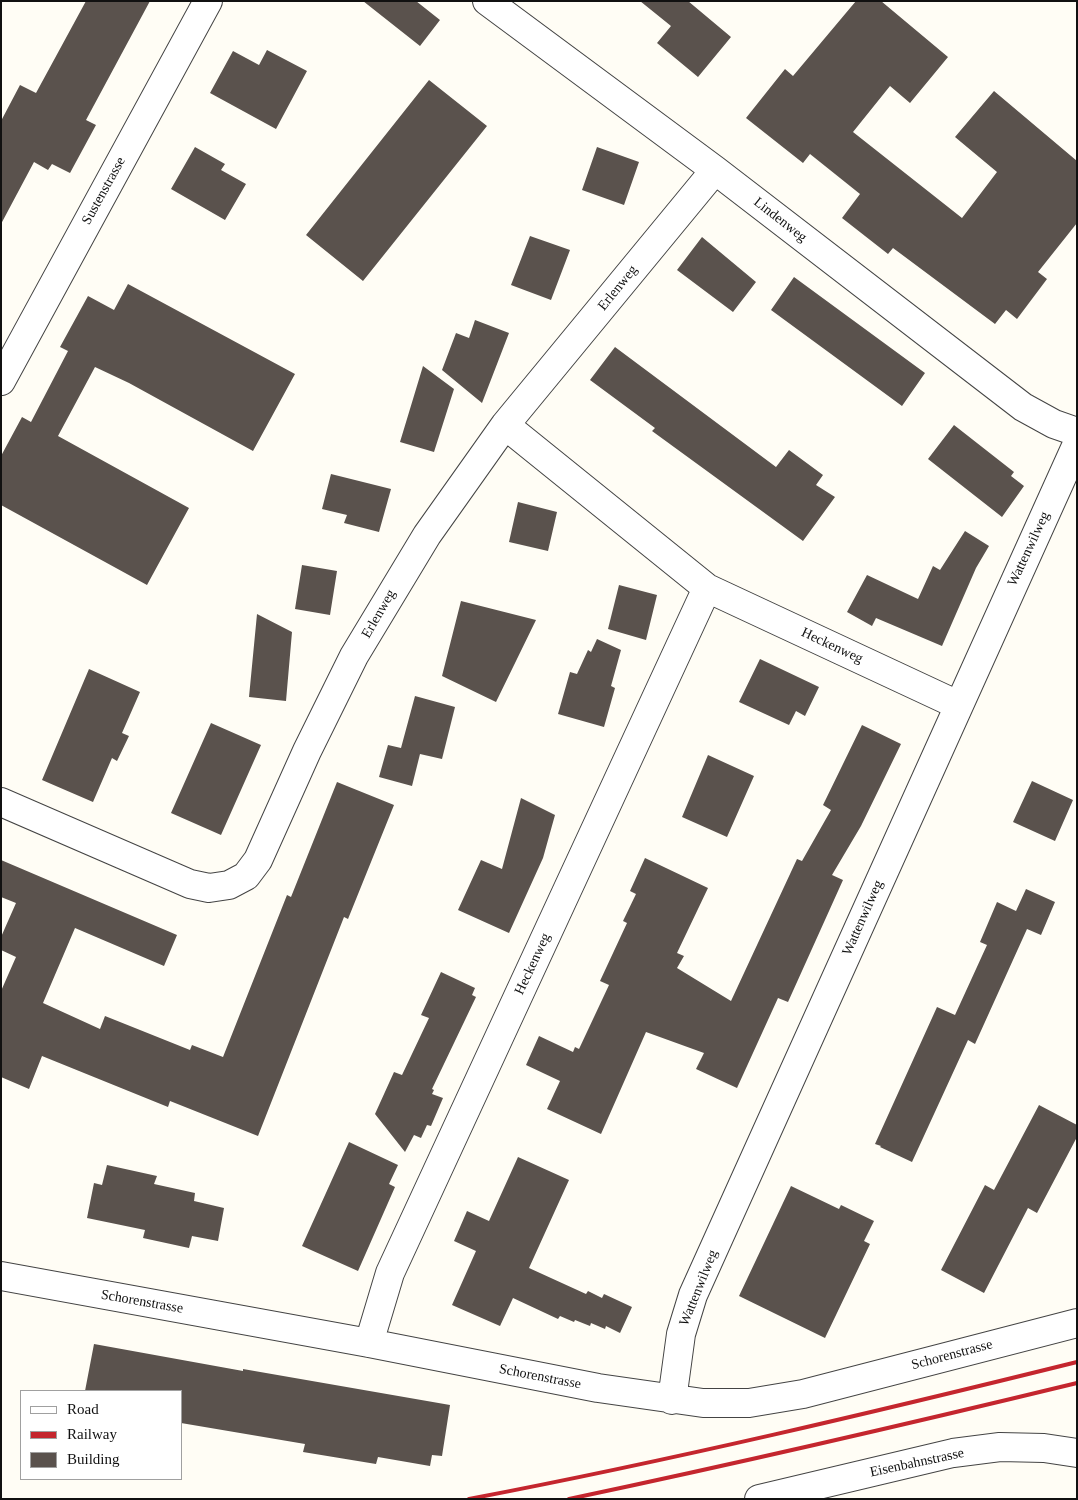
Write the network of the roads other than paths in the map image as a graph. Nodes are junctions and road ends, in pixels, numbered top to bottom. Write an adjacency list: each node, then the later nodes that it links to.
1 (208, 1): 4 (street, Sustenstrasse)
2 (487, 1): 3 (street, Lindenweg)
3 (715, 170): 5 (street, Erlenweg); 6 (street, Lindenweg)
4 (1, 381)
5 (505, 425): 8 (street, Heckenweg); 10 (street, Erlenweg)
6 (1077, 432)
7 (1077, 444): 9 (street, Wattenwilweg)
8 (707, 588): 9 (street, Heckenweg); 13 (street, Heckenweg)
9 (958, 705): 14 (street, Wattenwilweg)
10 (1, 802)
11 (1, 1276): 13 (street, Schorenstrasse)
12 (1077, 1323): 14 (street, Schorenstrasse)
13 (369, 1343): 14 (street, Schorenstrasse)
14 (672, 1400)
15 (1077, 1453): 16 (street, Eisenbahnstrasse)
16 (758, 1499)

